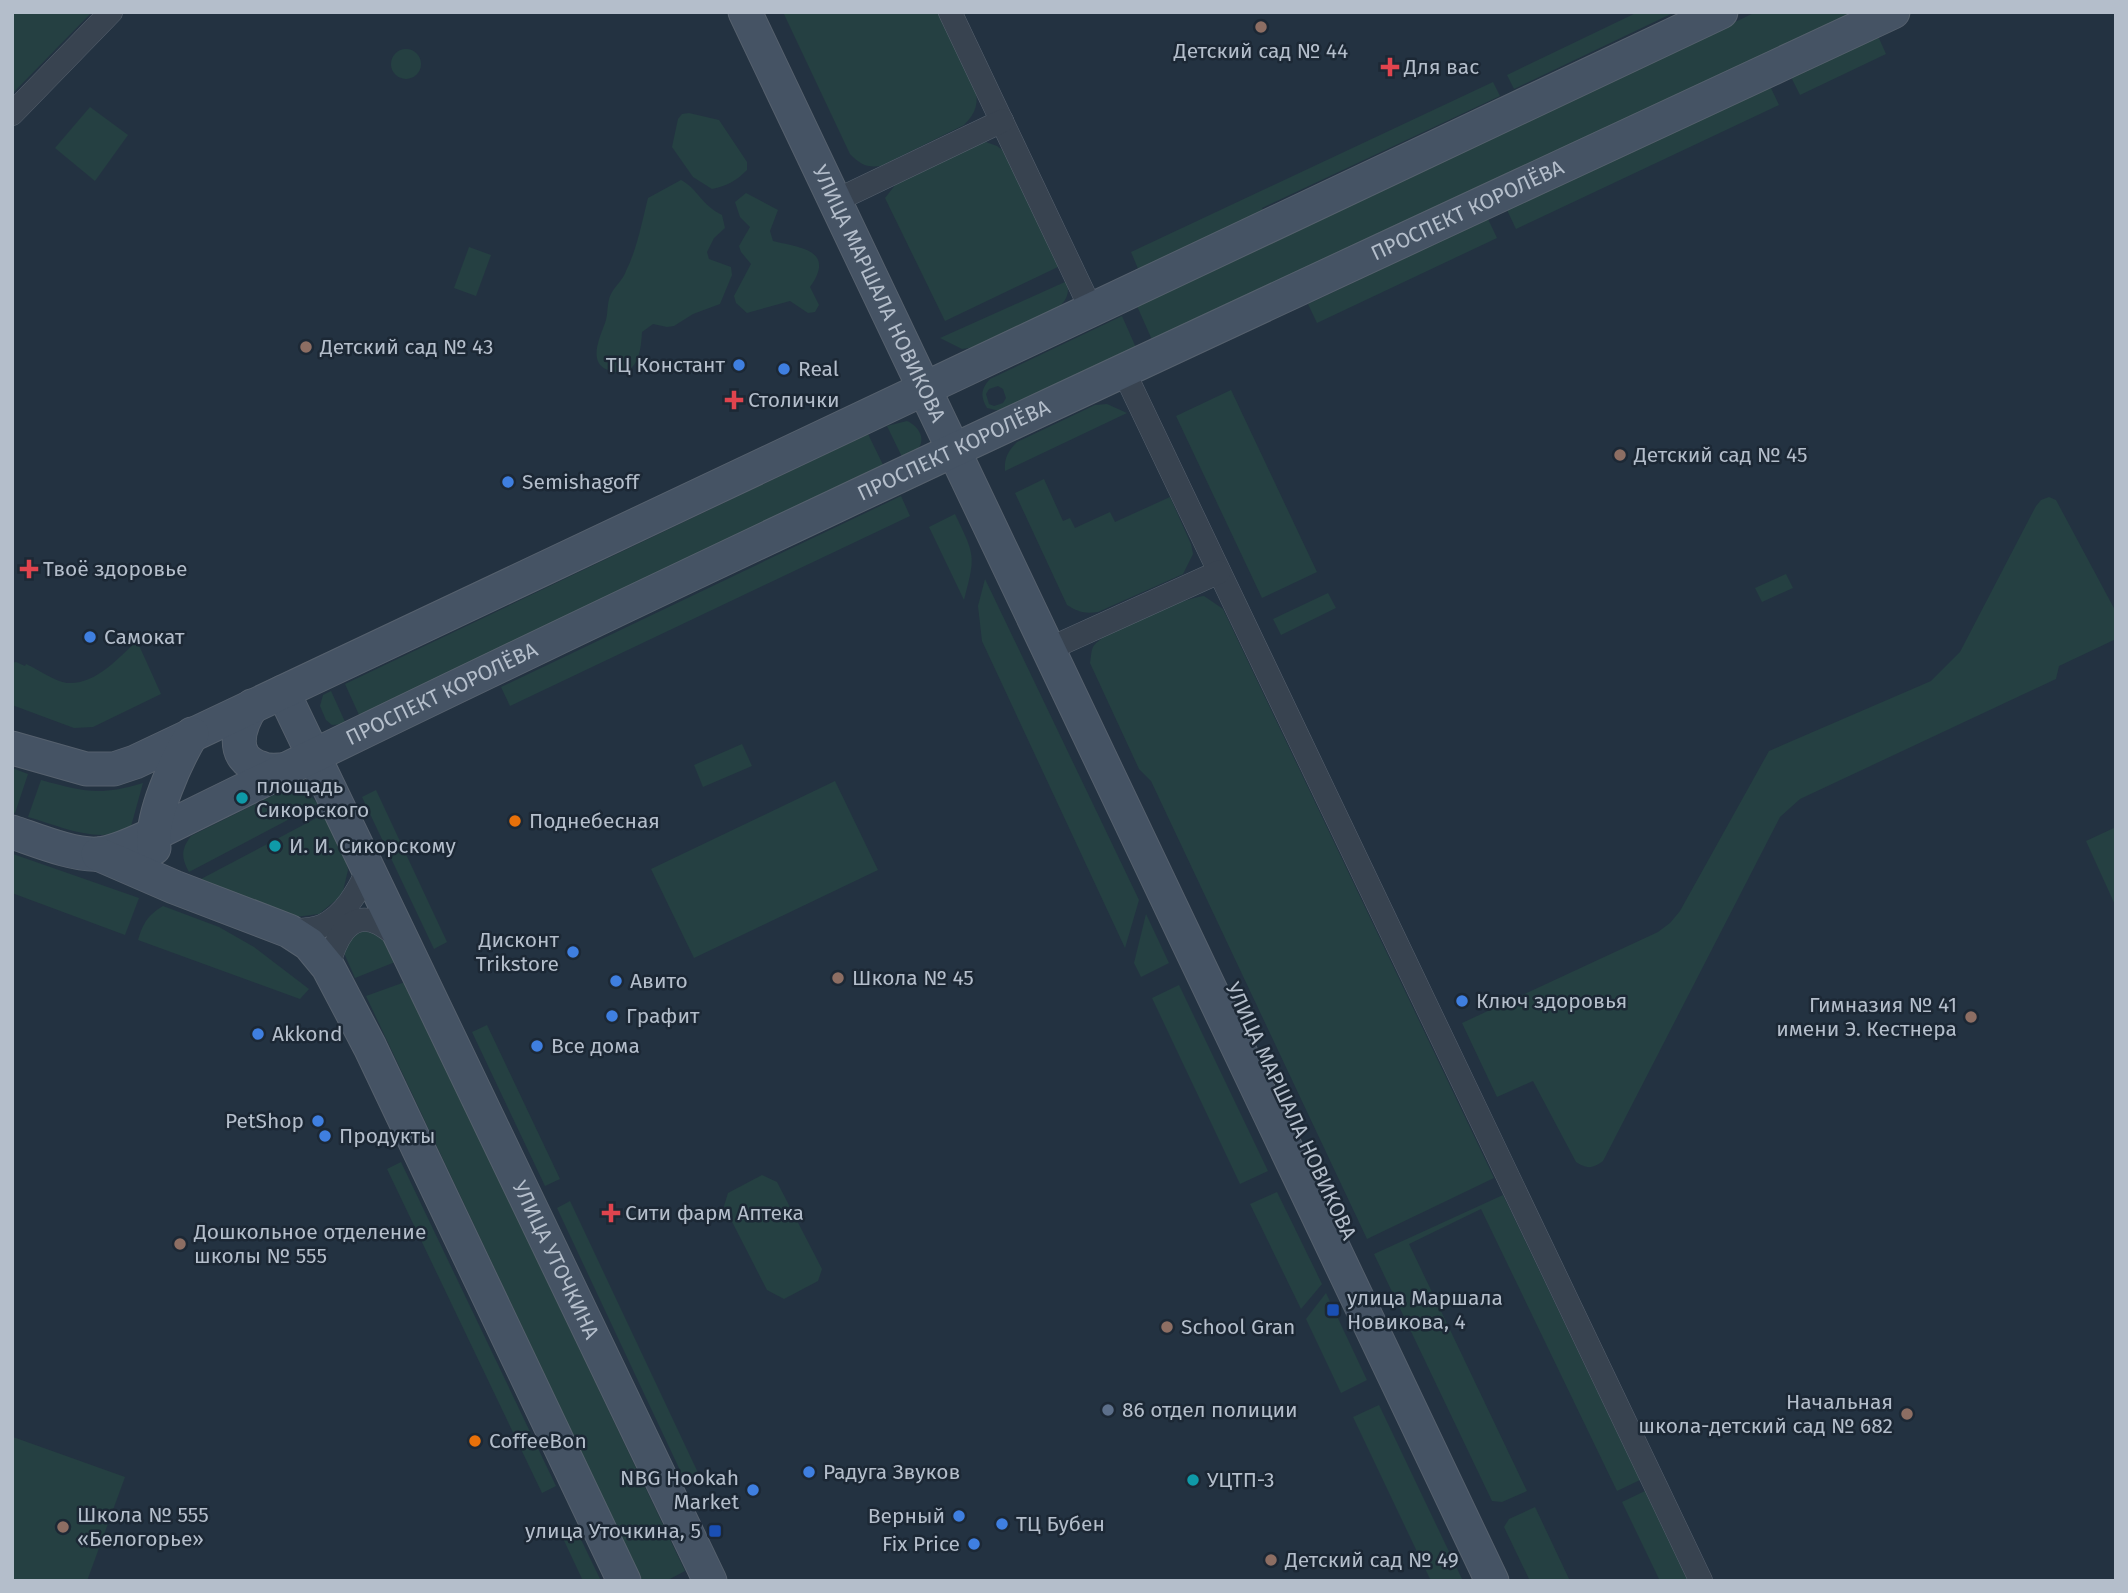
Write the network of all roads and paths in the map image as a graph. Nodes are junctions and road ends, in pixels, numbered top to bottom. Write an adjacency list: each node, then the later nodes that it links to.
1 (111, 12): 7 (street)
2 (745, 12): 9 (street, УЛИЦА МАРШАЛА НОВИКОВА)
3 (768, 12): 9 (street, УЛИЦА МАРШАЛА НОВИКОВА)
4 (950, 12): 8 (street)
5 (1721, 12): 10 (street)
6 (1893, 12): 11 (street, ПРОСПЕКТ КОРОЛЁВА)
7 (12, 114)
8 (1002, 121): 9 (street); 10 (street)
9 (845, 197): 12 (street, УЛИЦА МАРШАЛА НОВИКОВА)
10 (1092, 311): 12 (street)
11 (1124, 372): 13 (street, ПРОСПЕКТ КОРОЛЁВА); 14 (street)
12 (934, 384): 13 (street, УЛИЦА МАРШАЛА НОВИКОВА); 16 (street)
13 (963, 446): 15 (street, УЛИЦА МАРШАЛА НОВИКОВА); 20 (street, ПРОСПЕКТ КОРОЛЁВА)
14 (1219, 572): 15 (street); 34 (street)
15 (1058, 645): 32 (street, УЛИЦА МАРШАЛА НОВИКОВА); 33 (street, УЛИЦА МАРШАЛА НОВИКОВА)
16 (283, 692): 17 (street); 20 (street)
17 (252, 706): 18 (street); 21 (street)
18 (192, 734): 19 (street); 23 (street)
19 (12, 748)
20 (314, 755): 21 (street, ПРОСПЕКТ КОРОЛЁВА); 25 (street, УЛИЦА УТОЧКИНА)
21 (284, 770): 23 (street, ПРОСПЕКТ КОРОЛЁВА)
22 (12, 832): 24 (street, ПРОСПЕКТ КОРОЛЁВА)
23 (152, 835): 24 (street, ПРОСПЕКТ КОРОЛЁВА); 26 (street)
24 (98, 854): 26 (street)
25 (368, 870): 27 (street); 28 (street, УЛИЦА УТОЧКИНА)
26 (174, 887): 27 (street)
27 (289, 931): 29 (street)
28 (401, 939): 29 (street); 31 (street, УЛИЦА УТОЧКИНА)
29 (328, 967): 30 (street)
30 (624, 1581)
31 (710, 1581)
32 (1492, 1581)
33 (1514, 1581)
34 (1701, 1581)

